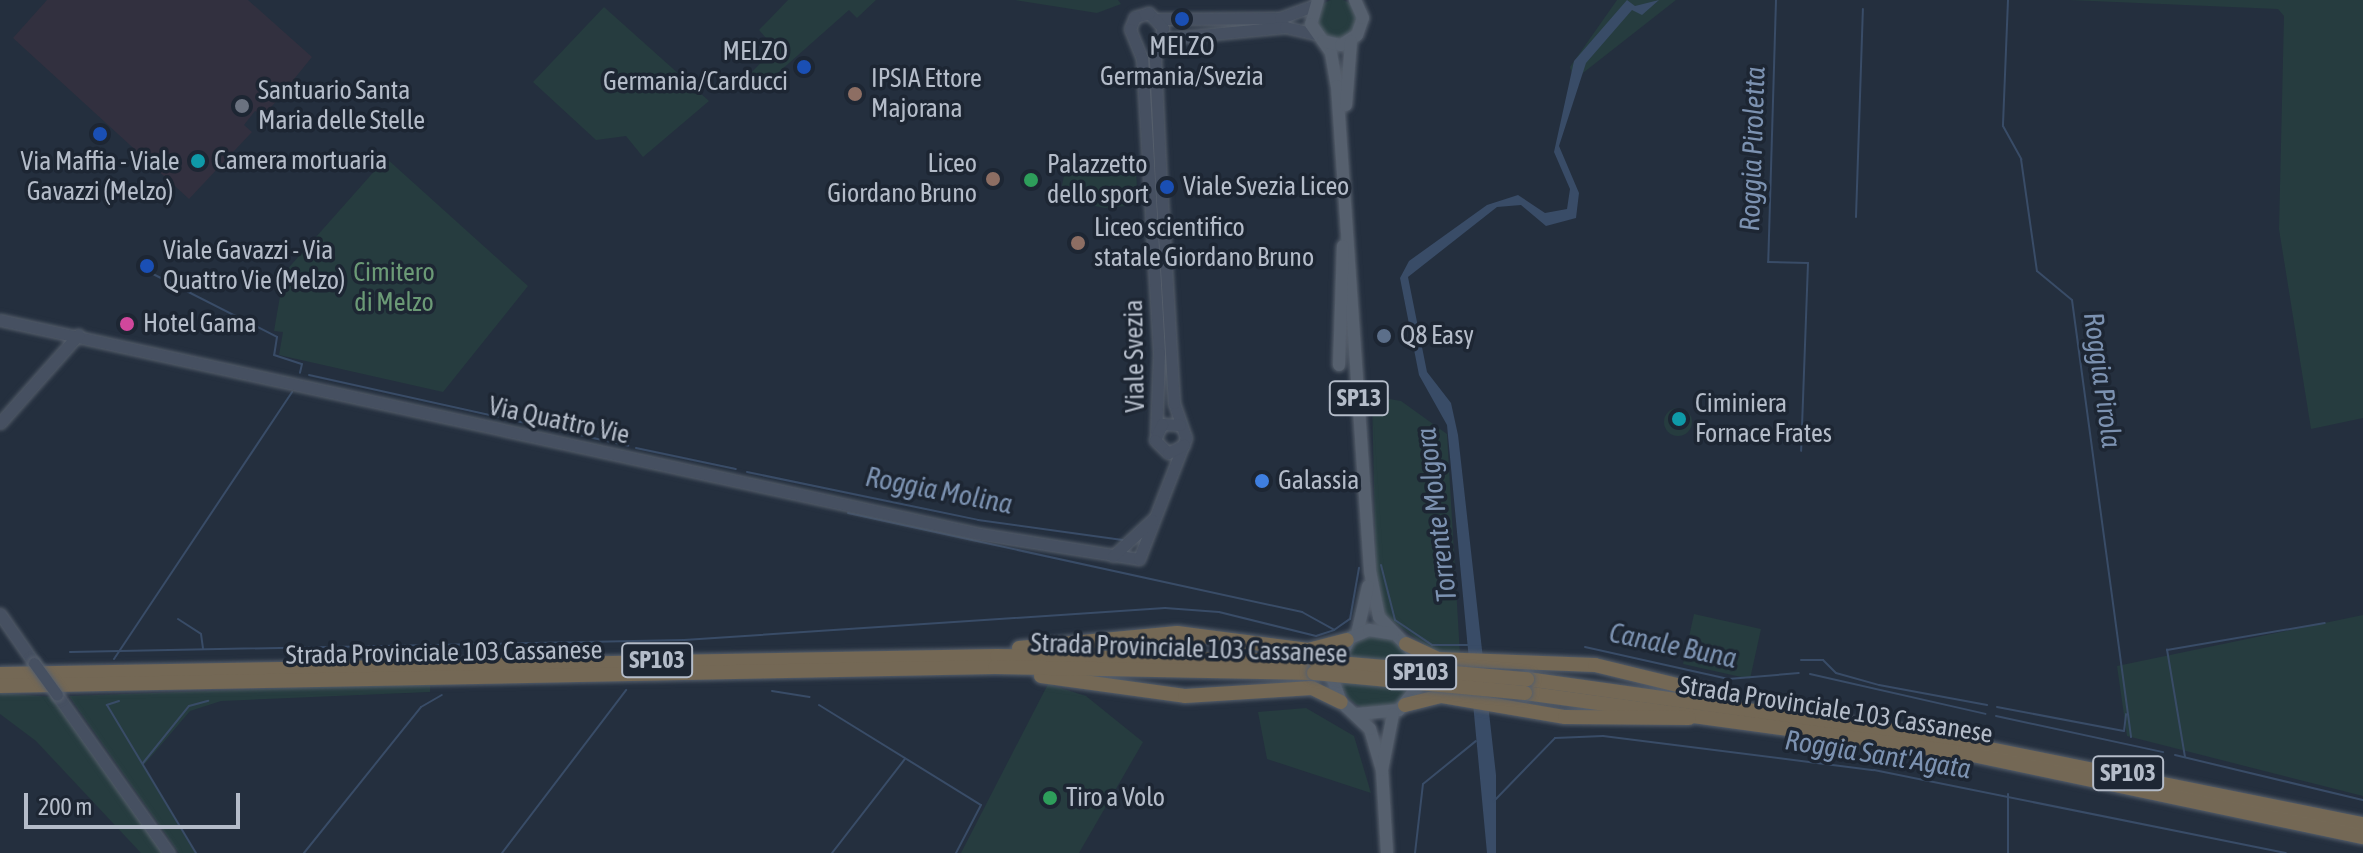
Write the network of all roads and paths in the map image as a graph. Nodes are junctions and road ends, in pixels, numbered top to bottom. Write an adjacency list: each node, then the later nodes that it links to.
1 (1355, 0): 7 (main road, SP13)
2 (1316, 3): 3 (street); 4 (main road, SP13)
3 (1159, 19): 5 (street); 6 (street, Viale Svezia)
4 (1318, 36): 6 (street); 7 (main road); 8 (main road, SP13)
5 (1134, 40): 6 (street); 14 (street, Viale Svezia)
6 (1159, 40): 13 (street, Viale Svezia)
7 (1351, 41): 8 (main road, SP13)
8 (1348, 226): 11 (main road); 18 (main road, SP13)
9 (0, 320): 10 (street, Via Quattro Vie)
10 (78, 335): 12 (street); 17 (street, Via Quattro Vie)
11 (1339, 365)
12 (0, 423)
13 (1180, 425): 14 (street, Viale Svezia); 15 (street, Viale Svezia)
14 (1156, 433): 16 (street, Viale Svezia)
15 (1185, 443): 16 (street, Viale Svezia); 17 (street)
16 (1158, 446): 17 (street, Viale Svezia)
17 (1166, 489)
18 (1370, 571): 20 (main road, SP13); 21 (main road, SP13)
19 (3, 619): 36 (street, bridge)
20 (1352, 637): 21 (main road); 22 (highway, SP103); 28 (main road, SP13)
21 (1400, 639): 29 (main road, SP13); 31 (highway, SP103)
22 (687, 660): 23 (highway, Strada Provinciale 103 Cassanese / SP103); 25 (highway, Strada Provinciale 103 Cassanese / SP103)
23 (1315, 667): 24 (highway, Strada Provinciale 103 Cassanese / SP103); 27 (highway, Strada Provinciale 103 Cassanese / SP103, bridge)
24 (837, 671): 26 (highway, Strada Provinciale 103 Cassanese / SP103); 28 (highway, SP103)
25 (0, 674)
26 (0, 686)
27 (1526, 686): 31 (highway, Strada Provinciale 103 Cassanese / SP103); 32 (highway, Strada Provinciale 103 Cassanese / SP103)
28 (1341, 702): 30 (main road, SP13)
29 (1399, 709): 30 (main road); 32 (highway, SP103); 33 (main road, SP13)
30 (1357, 714): 33 (main road, SP13)
31 (1892, 730): 34 (highway, Strada Provinciale 103 Cassanese / SP103)
32 (1903, 744): 35 (highway, Strada Provinciale 103 Cassanese / SP103)
33 (1382, 770): 37 (main road, SP13)
34 (2363, 824)
35 (2363, 837)
36 (169, 853)
37 (1387, 853)

